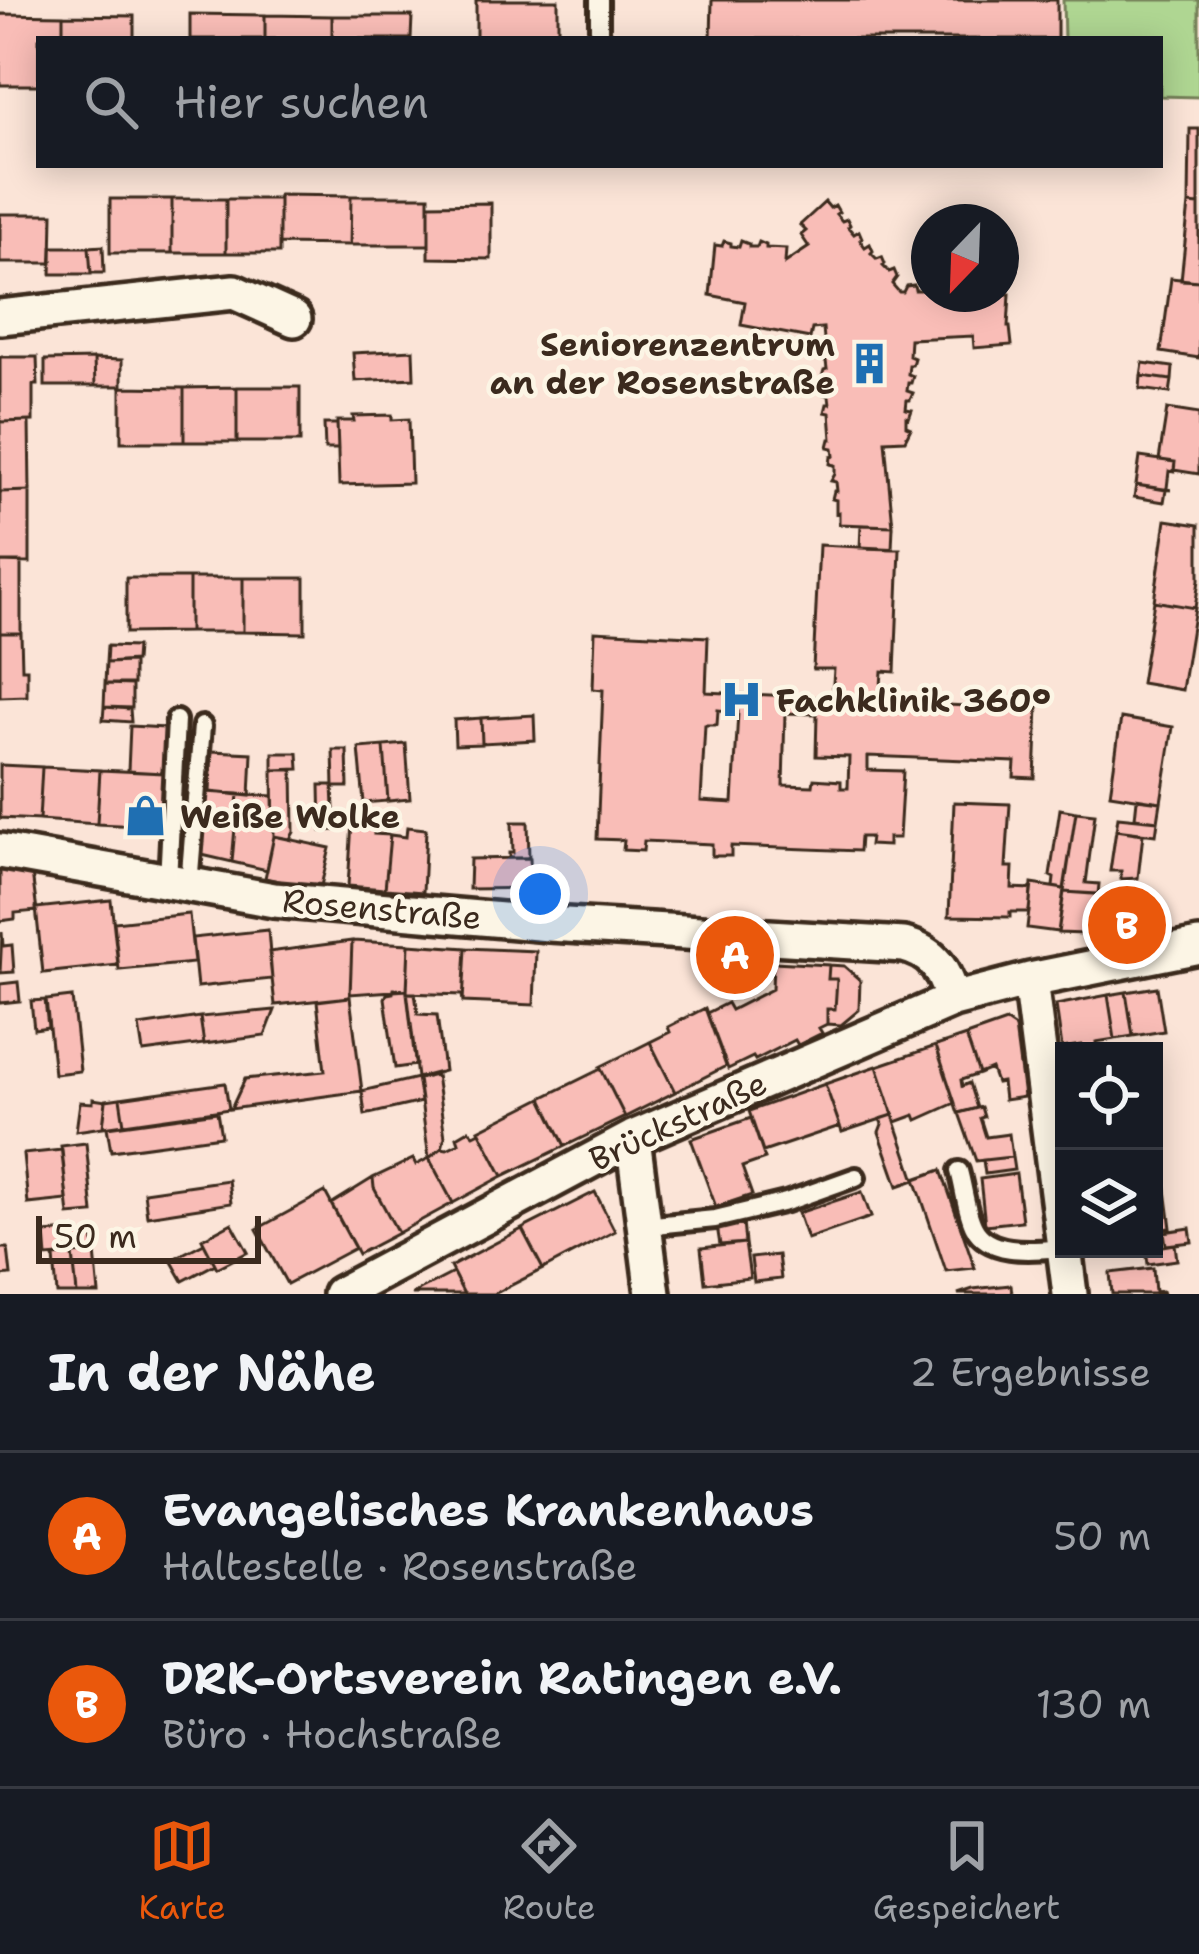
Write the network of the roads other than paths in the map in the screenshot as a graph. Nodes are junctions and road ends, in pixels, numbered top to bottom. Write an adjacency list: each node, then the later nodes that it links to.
1 (599, 0): 2 (lane)
2 (599, 36)
3 (0, 317): 4 (street)
4 (294, 319)
5 (176, 720): 8 (lane)
6 (202, 726): 8 (lane)
7 (0, 851): 8 (street, Rosenstraße)
8 (178, 883): 11 (street, Rosenstraße)
9 (1199, 946): 10 (street, Brückstraße)
10 (1030, 980): 11 (street, Brückstraße); 15 (street)
11 (953, 1000): 12 (street, Brückstraße)
12 (633, 1138): 16 (street); 19 (street, Brückstraße)
13 (959, 1171): 17 (lane)
14 (856, 1177): 16 (lane)
15 (1055, 1177)
16 (644, 1226): 20 (street)
17 (1055, 1248)
18 (1065, 1258): 21 (street)
19 (340, 1294)
20 (653, 1294)
21 (1070, 1294)

